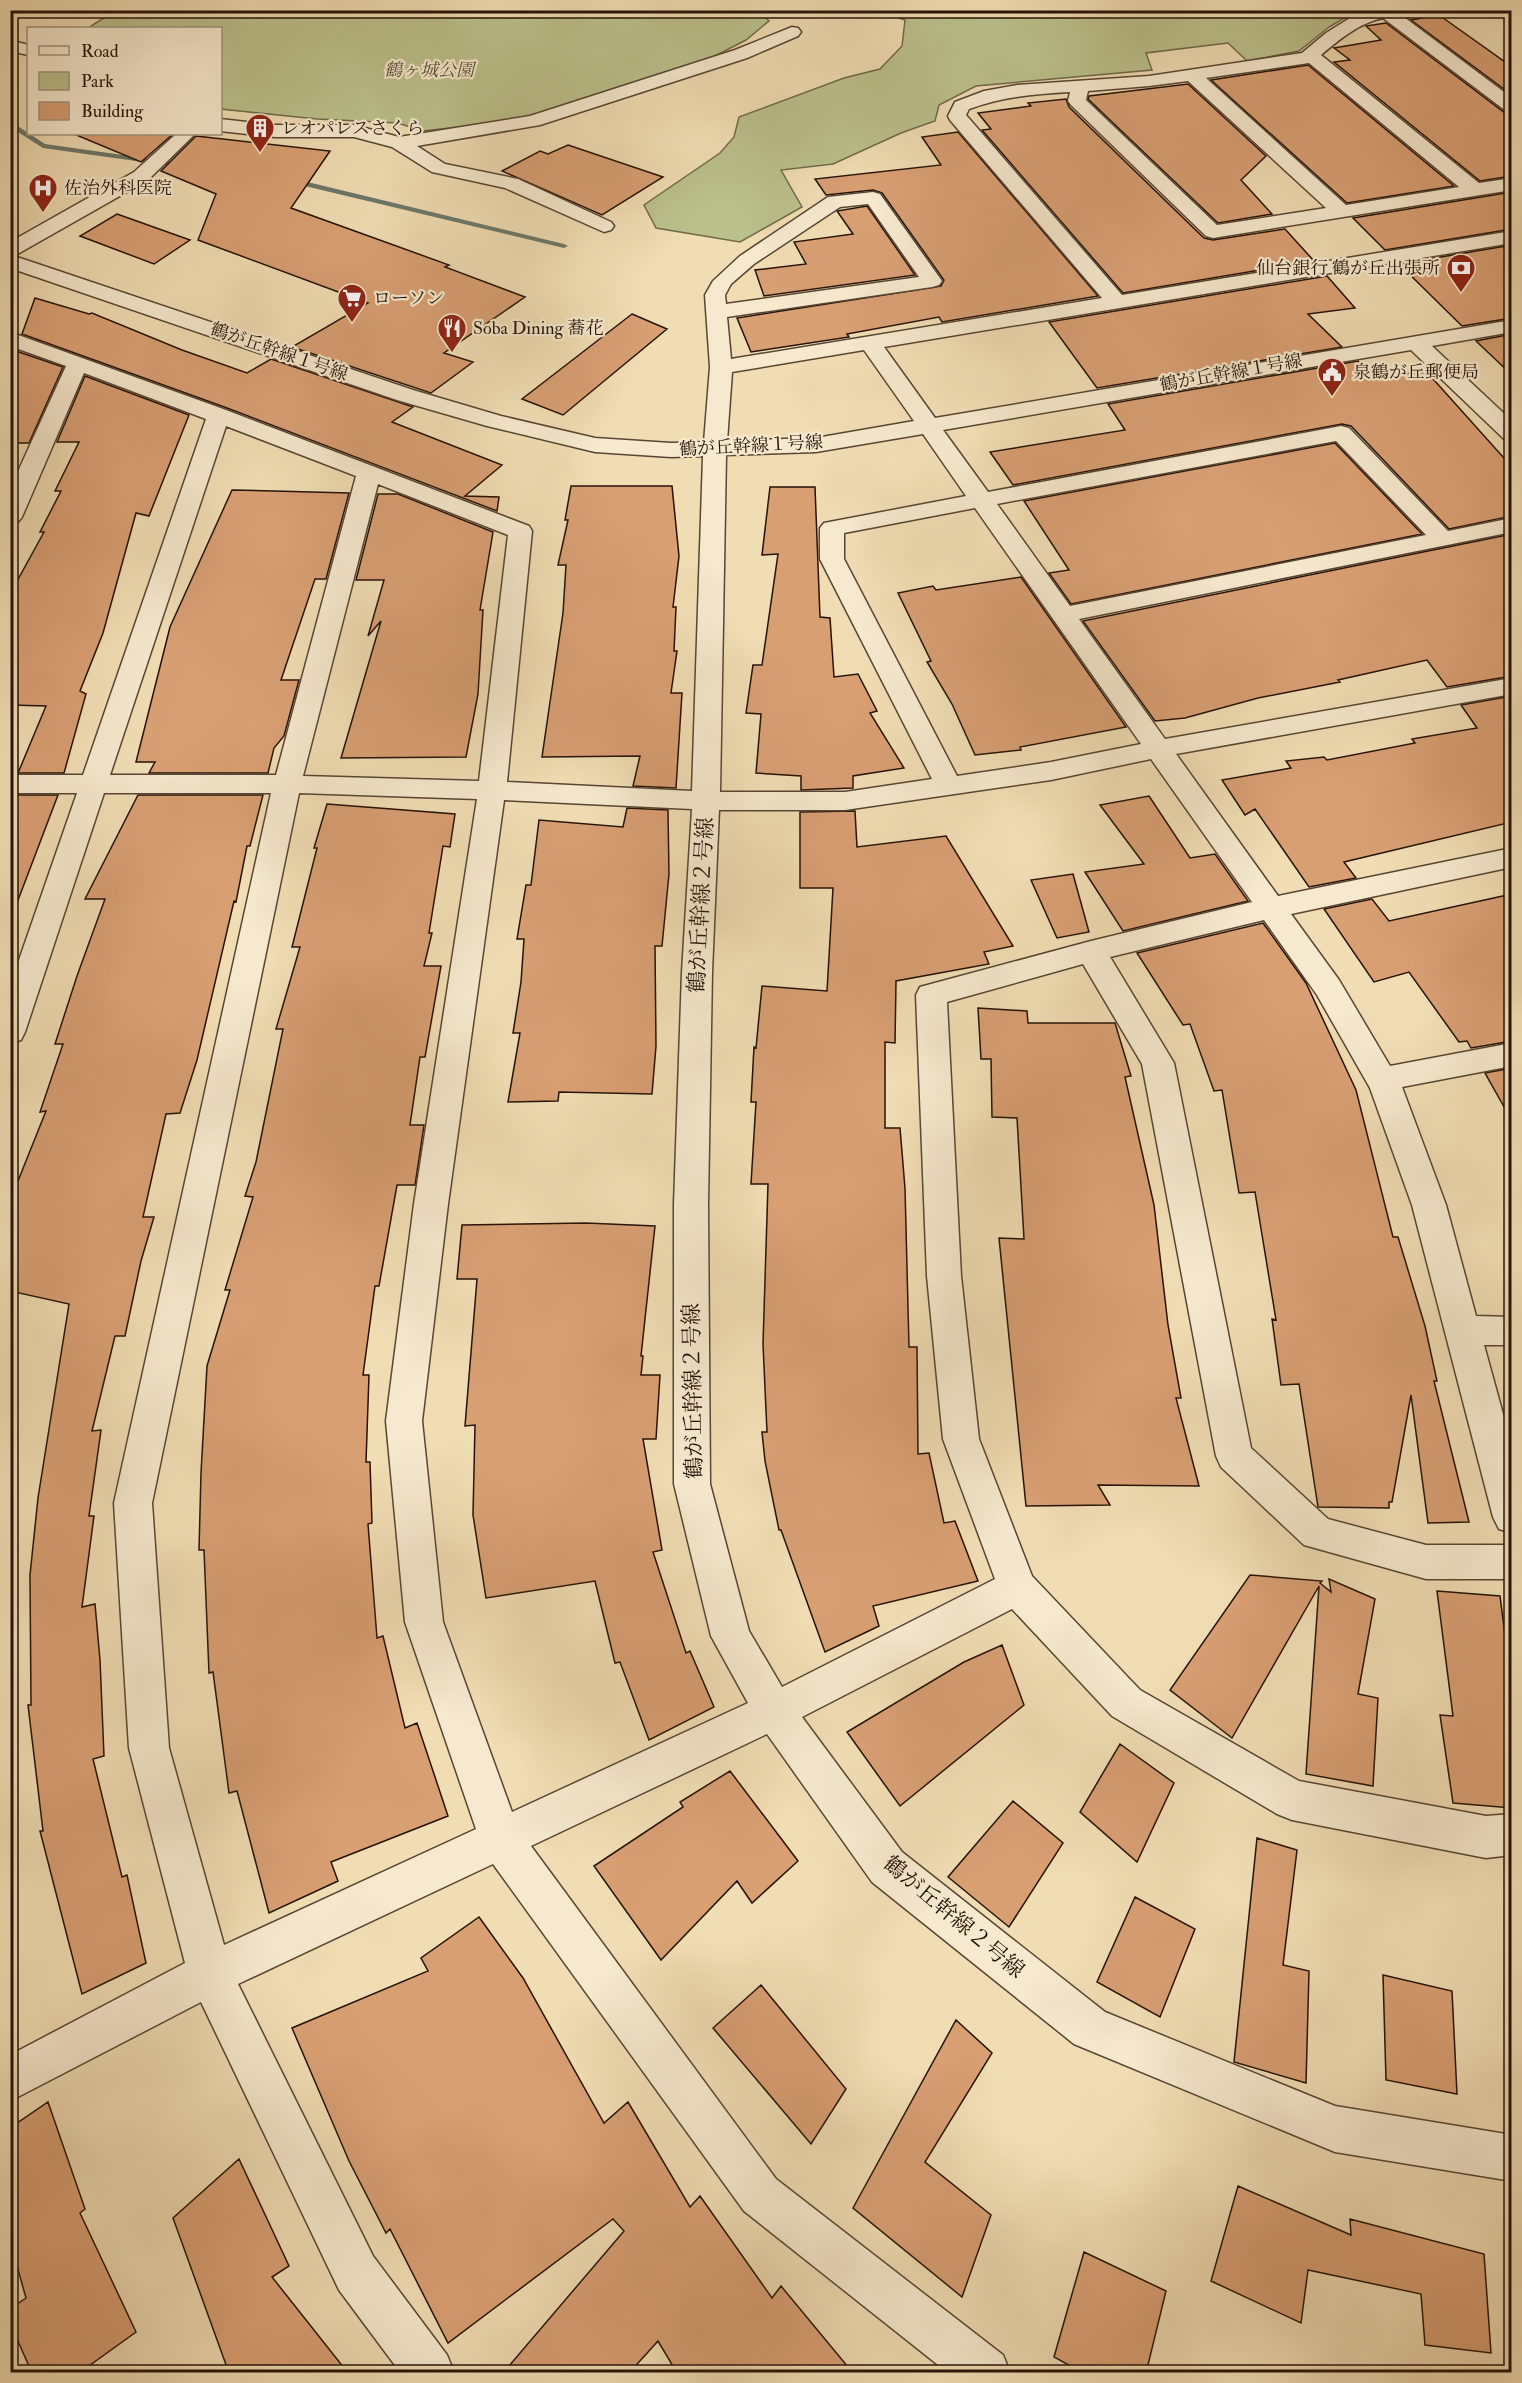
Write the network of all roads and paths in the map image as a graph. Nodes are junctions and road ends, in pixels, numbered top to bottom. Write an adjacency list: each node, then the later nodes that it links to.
1 (1392, 12): 5 (street); 8 (street)
2 (792, 32): 11 (street)
3 (10, 45): 4 (street)
4 (27, 50)
5 (1310, 55): 6 (street); 13 (street)
6 (1192, 75): 7 (street); 14 (street)
7 (1080, 86): 14 (street); 19 (street)
8 (1512, 107)
9 (222, 126): 11 (street)
10 (185, 135): 17 (street)
11 (399, 143): 15 (street)
12 (1512, 184): 13 (street)
13 (1475, 190): 14 (street)
14 (1342, 212)
15 (604, 226)
16 (1512, 237): 19 (street)
17 (10, 252)
18 (10, 261): 30 (street, 鶴が丘幹線１号線)
19 (1117, 302): 24 (street)
20 (715, 312): 20 (street, 鶴が丘幹線２号線); 26 (street, 鶴が丘幹線２号線)
21 (1512, 326): 23 (street, 鶴が丘幹線１号線)
22 (10, 339): 25 (street)
23 (1414, 341): 28 (street, 鶴が丘幹線１号線); 29 (street)
24 (870, 343): 26 (street); 28 (street)
25 (78, 363): 27 (street); 33 (street)
26 (721, 367): 30 (street, 鶴が丘幹線２号線)
27 (218, 415): 31 (street); 39 (street)
28 (927, 426): 30 (street, 鶴が丘幹線１号線); 32 (street)
29 (1512, 434)
30 (715, 448): 44 (street, 鶴が丘幹線２号線)
31 (369, 473): 41 (street); 43 (street)
32 (980, 501): 35 (street); 36 (street); 42 (street)
33 (10, 517)
34 (1512, 525): 35 (street)
35 (1442, 538): 36 (street)
36 (1062, 615): 38 (street)
37 (1512, 686): 38 (street)
38 (1158, 749): 42 (street); 46 (street)
39 (94, 783): 40 (street); 41 (street); 48 (street)
40 (10, 784)
41 (287, 784): 43 (street); 59 (street)
42 (949, 786): 44 (street)
43 (492, 790): 44 (street); 58 (street)
44 (706, 801): 56 (street, 鶴が丘幹線２号線)
45 (1512, 857): 46 (street)
46 (1271, 908): 47 (street); 50 (street)
47 (1091, 951): 54 (street); 55 (street)
48 (10, 1032)
49 (1512, 1054): 50 (street)
50 (1382, 1079): 51 (street)
51 (1461, 1330): 52 (street); 53 (street)
52 (1512, 1331)
53 (1512, 1517)
54 (1512, 1562)
55 (1017, 1587): 56 (street); 57 (street)
56 (774, 1711): 58 (street); 61 (street, 鶴が丘幹線２号線)
57 (1512, 1834)
58 (501, 1840): 59 (street); 63 (street)
59 (210, 1974): 60 (street); 62 (street)
60 (10, 2079)
61 (1512, 2158)
62 (430, 2373)
63 (986, 2373)

